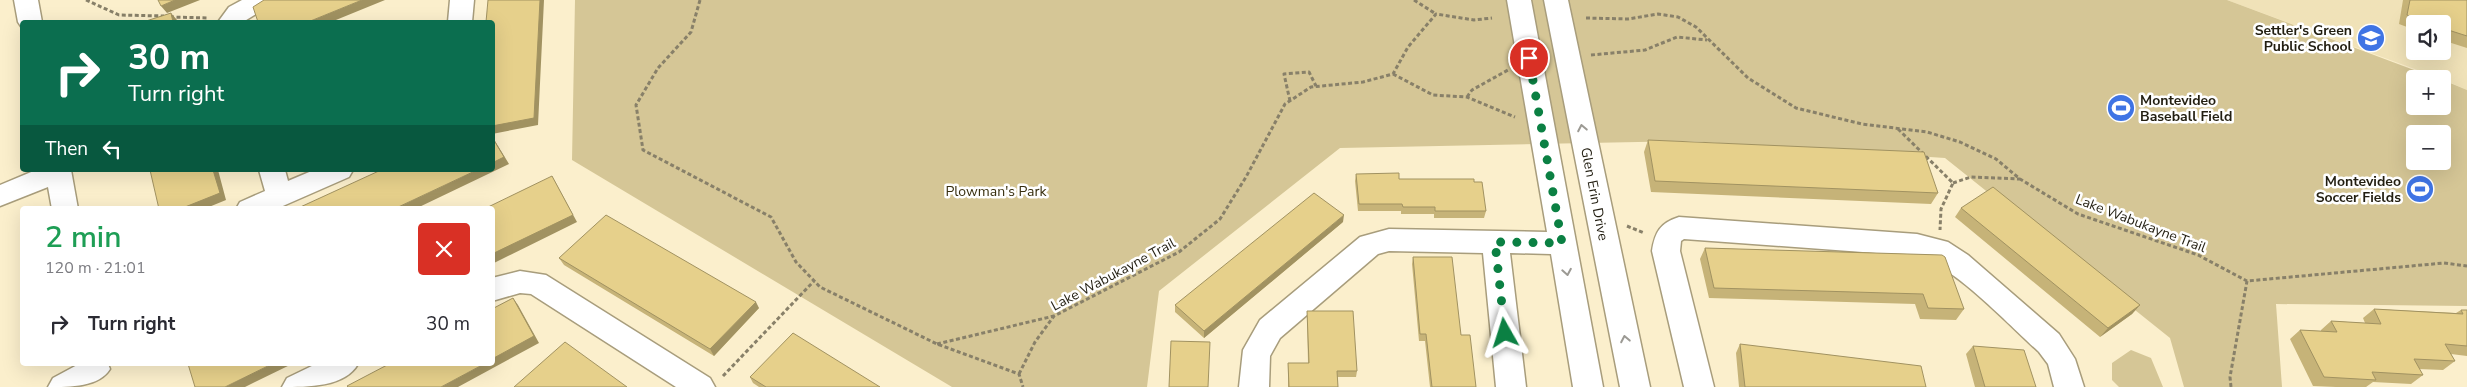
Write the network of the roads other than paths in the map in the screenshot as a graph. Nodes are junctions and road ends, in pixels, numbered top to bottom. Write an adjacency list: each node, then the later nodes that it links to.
1 (26, 0): 6 (street)
2 (261, 0): 7 (street)
3 (462, 0): 8 (street)
4 (1518, 0): 18 (street)
5 (1556, 0): 28 (street, Glen Erin Drive, one-way to 5)
6 (30, 20)
7 (231, 20)
8 (460, 20)
9 (56, 172): 14 (street)
10 (58, 172): 15 (street)
11 (273, 172): 13 (street)
12 (335, 172): 13 (street)
13 (280, 195): 16 (street)
14 (0, 196)
15 (64, 206)
16 (256, 206)
17 (1495, 242): 18 (street); 25 (street); 26 (street)
18 (1562, 243): 27 (street, one-way to 27)
19 (495, 289): 22 (street)
20 (340, 366): 24 (street)
21 (96, 373): 23 (street)
22 (709, 384)
23 (63, 387)
24 (297, 387)
25 (1254, 387)
26 (1512, 387)
27 (1588, 387)
28 (1635, 387)
29 (1699, 387): 30 (street)
30 (2069, 387)

